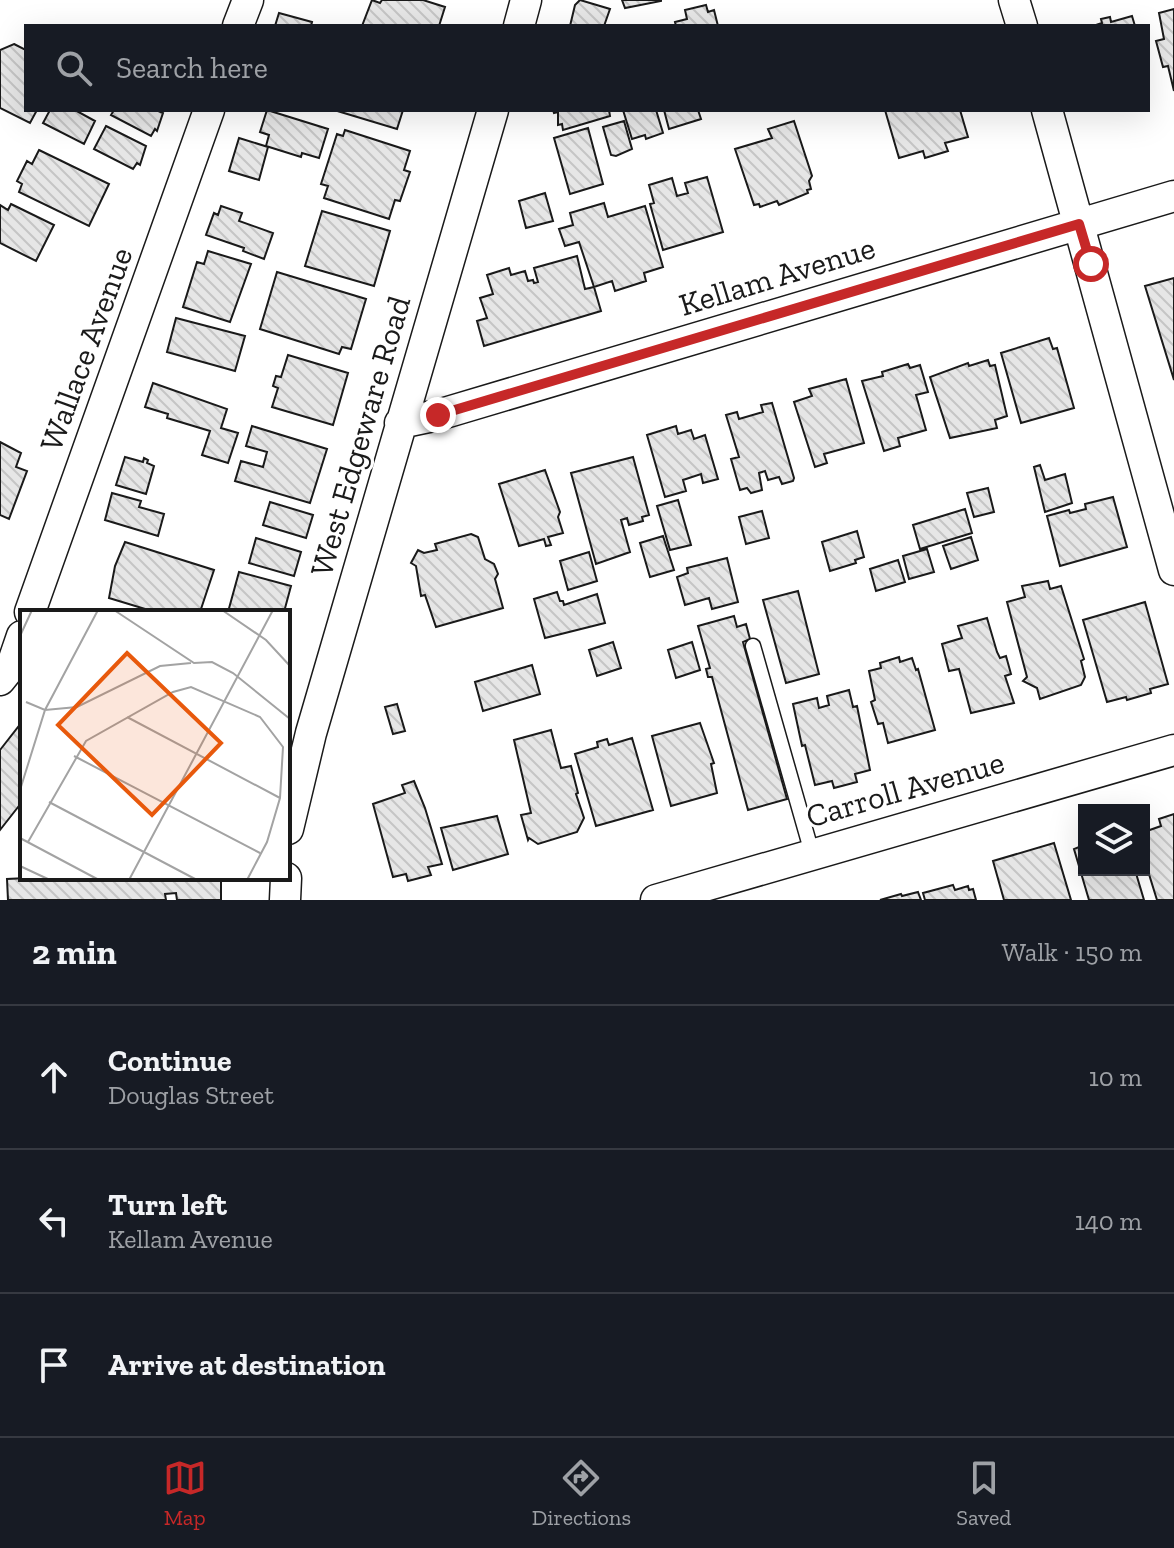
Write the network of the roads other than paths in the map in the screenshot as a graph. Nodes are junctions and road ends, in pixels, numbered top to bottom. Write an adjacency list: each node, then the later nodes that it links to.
1 (248, 0): 4 (street)
2 (526, 0): 5 (street)
3 (1014, 0): 6 (street)
4 (239, 24)
5 (520, 24)
6 (1021, 24)
7 (208, 112): 14 (street, Wallace Avenue)
8 (492, 112): 12 (street, West Edgeware Road)
9 (1048, 112): 11 (street)
10 (1174, 196): 11 (street, Kellam Avenue)
11 (1079, 224): 12 (street, Kellam Avenue); 13 (street)
12 (400, 423): 19 (street, West Edgeware Road)
13 (1174, 570)
14 (31, 610)
15 (20, 642): 17 (street)
16 (753, 646): 20 (lane)
17 (11, 671)
18 (1174, 750): 20 (street, Carroll Avenue)
19 (290, 821)
20 (812, 853): 23 (street, Carroll Avenue)
21 (286, 880): 22 (street)
22 (285, 900)
23 (656, 900)

